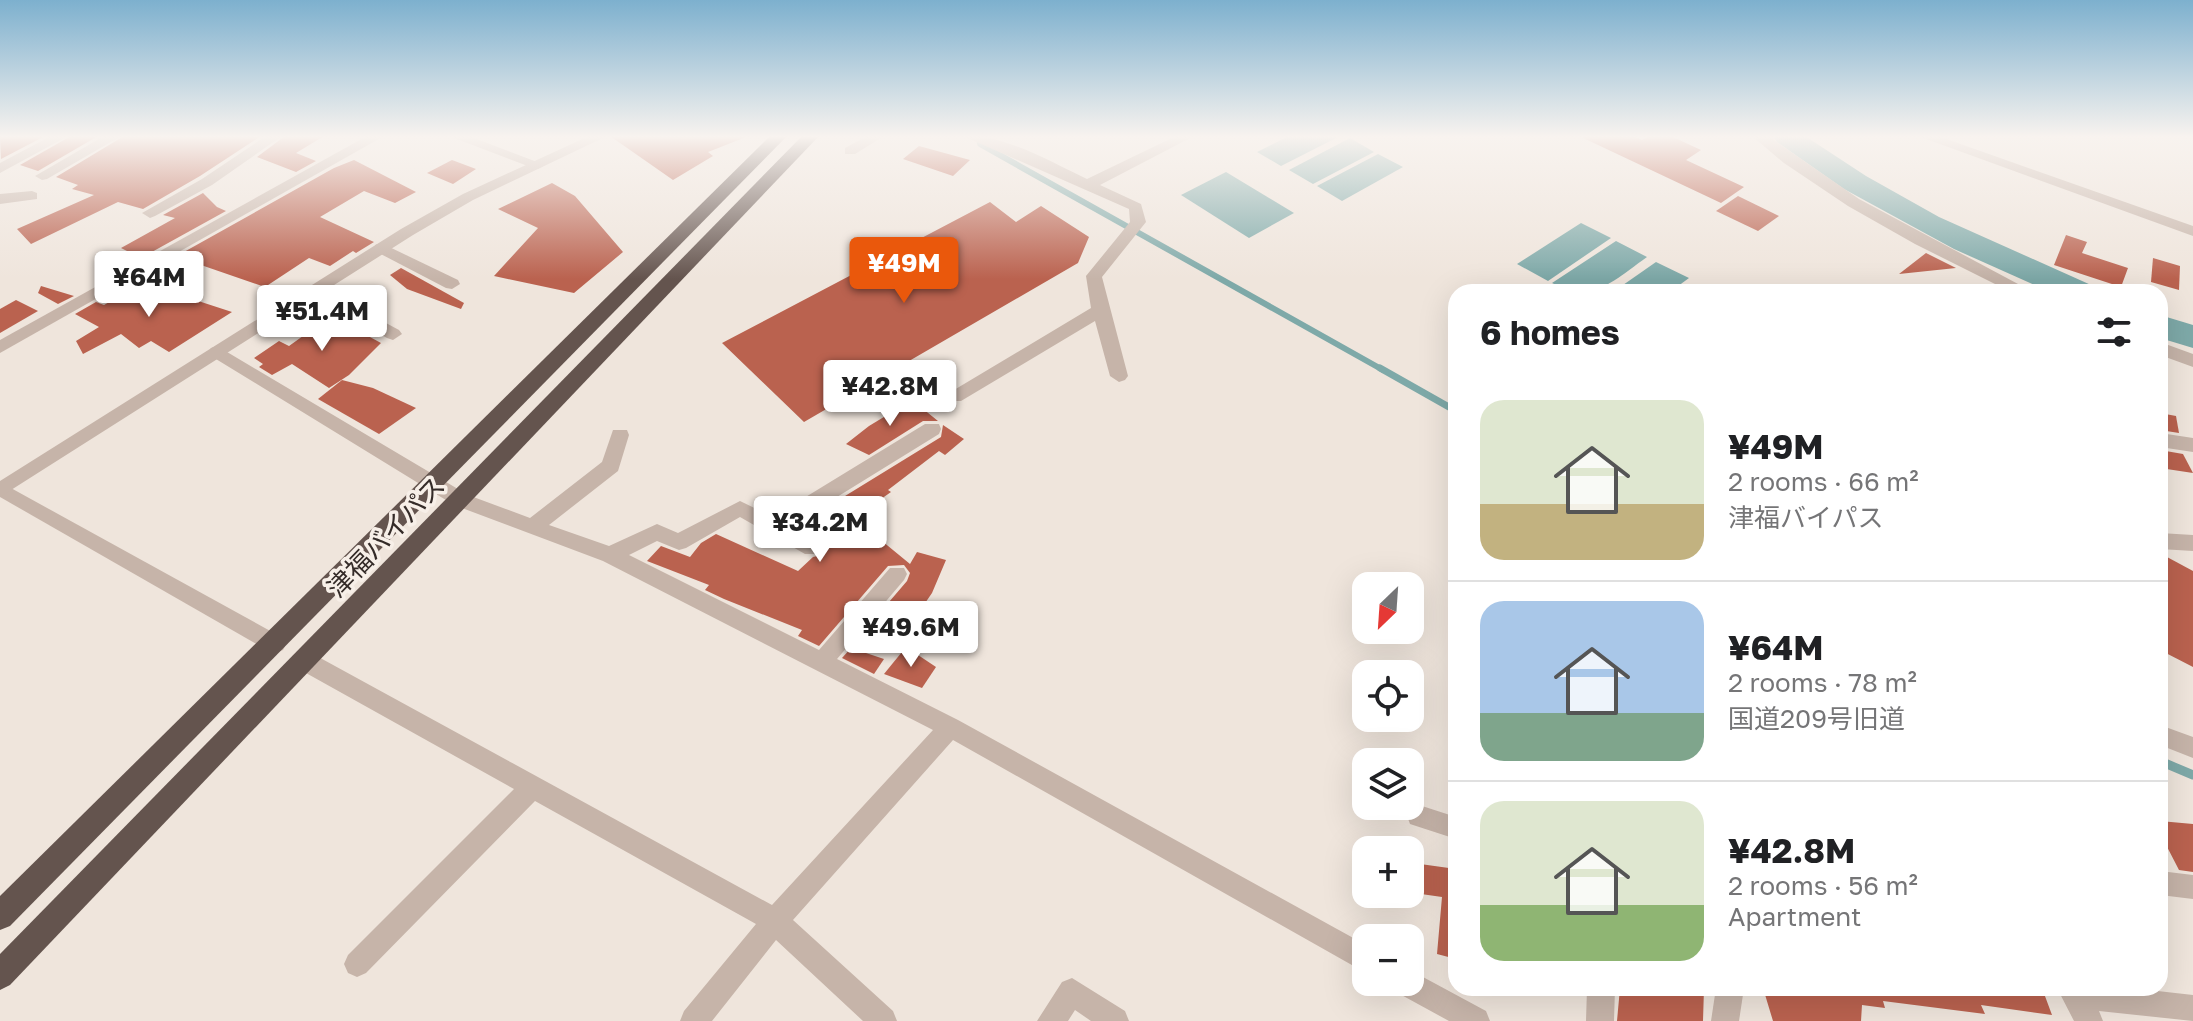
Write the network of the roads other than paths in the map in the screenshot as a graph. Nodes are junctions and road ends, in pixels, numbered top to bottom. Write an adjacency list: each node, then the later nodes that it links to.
1 (204, 184): 11 (street)
2 (292, 184): 19 (street)
3 (497, 184): 13 (street)
4 (731, 184): 29 (highway, 津福バイパス)
5 (765, 184): 31 (highway, 津福バイパス)
6 (1089, 184): 17 (street)
7 (1826, 184): 15 (street)
8 (2059, 184): 12 (street)
9 (32, 196): 10 (street)
10 (0, 199)
11 (150, 213)
12 (2193, 231)
13 (381, 248): 14 (street); 16 (street)
14 (452, 284)
15 (2008, 284)
16 (315, 290): 18 (street); 21 (street)
17 (1100, 310): 23 (street); 24 (street)
18 (393, 334)
19 (0, 347)
20 (2168, 351): 22 (street)
21 (217, 352): 29 (street); 30 (street)
22 (2193, 361)
23 (1119, 376)
24 (955, 397)
25 (932, 429): 33 (street)
26 (620, 435): 32 (street)
27 (2168, 441): 28 (street)
28 (2193, 445)
29 (432, 484): 31 (street); 39 (highway, 津福バイパス)
30 (0, 490): 39 (street)
31 (461, 500): 32 (street); 40 (highway, 津福バイパス)
32 (532, 527): 37 (street)
33 (773, 527): 36 (street); 37 (street)
34 (2168, 541): 35 (street)
35 (2193, 543)
36 (812, 548)
37 (610, 555): 41 (street)
38 (897, 574): 41 (street)
39 (275, 644): 50 (highway, 津福バイパス)
40 (305, 661): 45 (street); 54 (highway, 津福バイパス)
41 (822, 662): 42 (street)
42 (950, 727): 51 (street); 52 (street)
43 (2168, 738): 44 (street)
44 (2193, 748)
45 (533, 787): 51 (street); 53 (street)
46 (1424, 818): 47 (street)
47 (1448, 825)
48 (2168, 884): 49 (street)
49 (2193, 887)
50 (0, 916)
51 (775, 921): 61 (street); 62 (street)
52 (1352, 952)
53 (357, 964)
54 (0, 975)
55 (1424, 992): 65 (street)
56 (1601, 996): 66 (street)
57 (1729, 996): 67 (street)
58 (2075, 996): 68 (street)
59 (2101, 996): 60 (street)
60 (2193, 1009)
61 (694, 1021)
62 (883, 1021)
63 (1051, 1021): 64 (street)
64 (1115, 1021)
65 (1476, 1021)
66 (1600, 1021)
67 (1725, 1021)
68 (2089, 1021)

